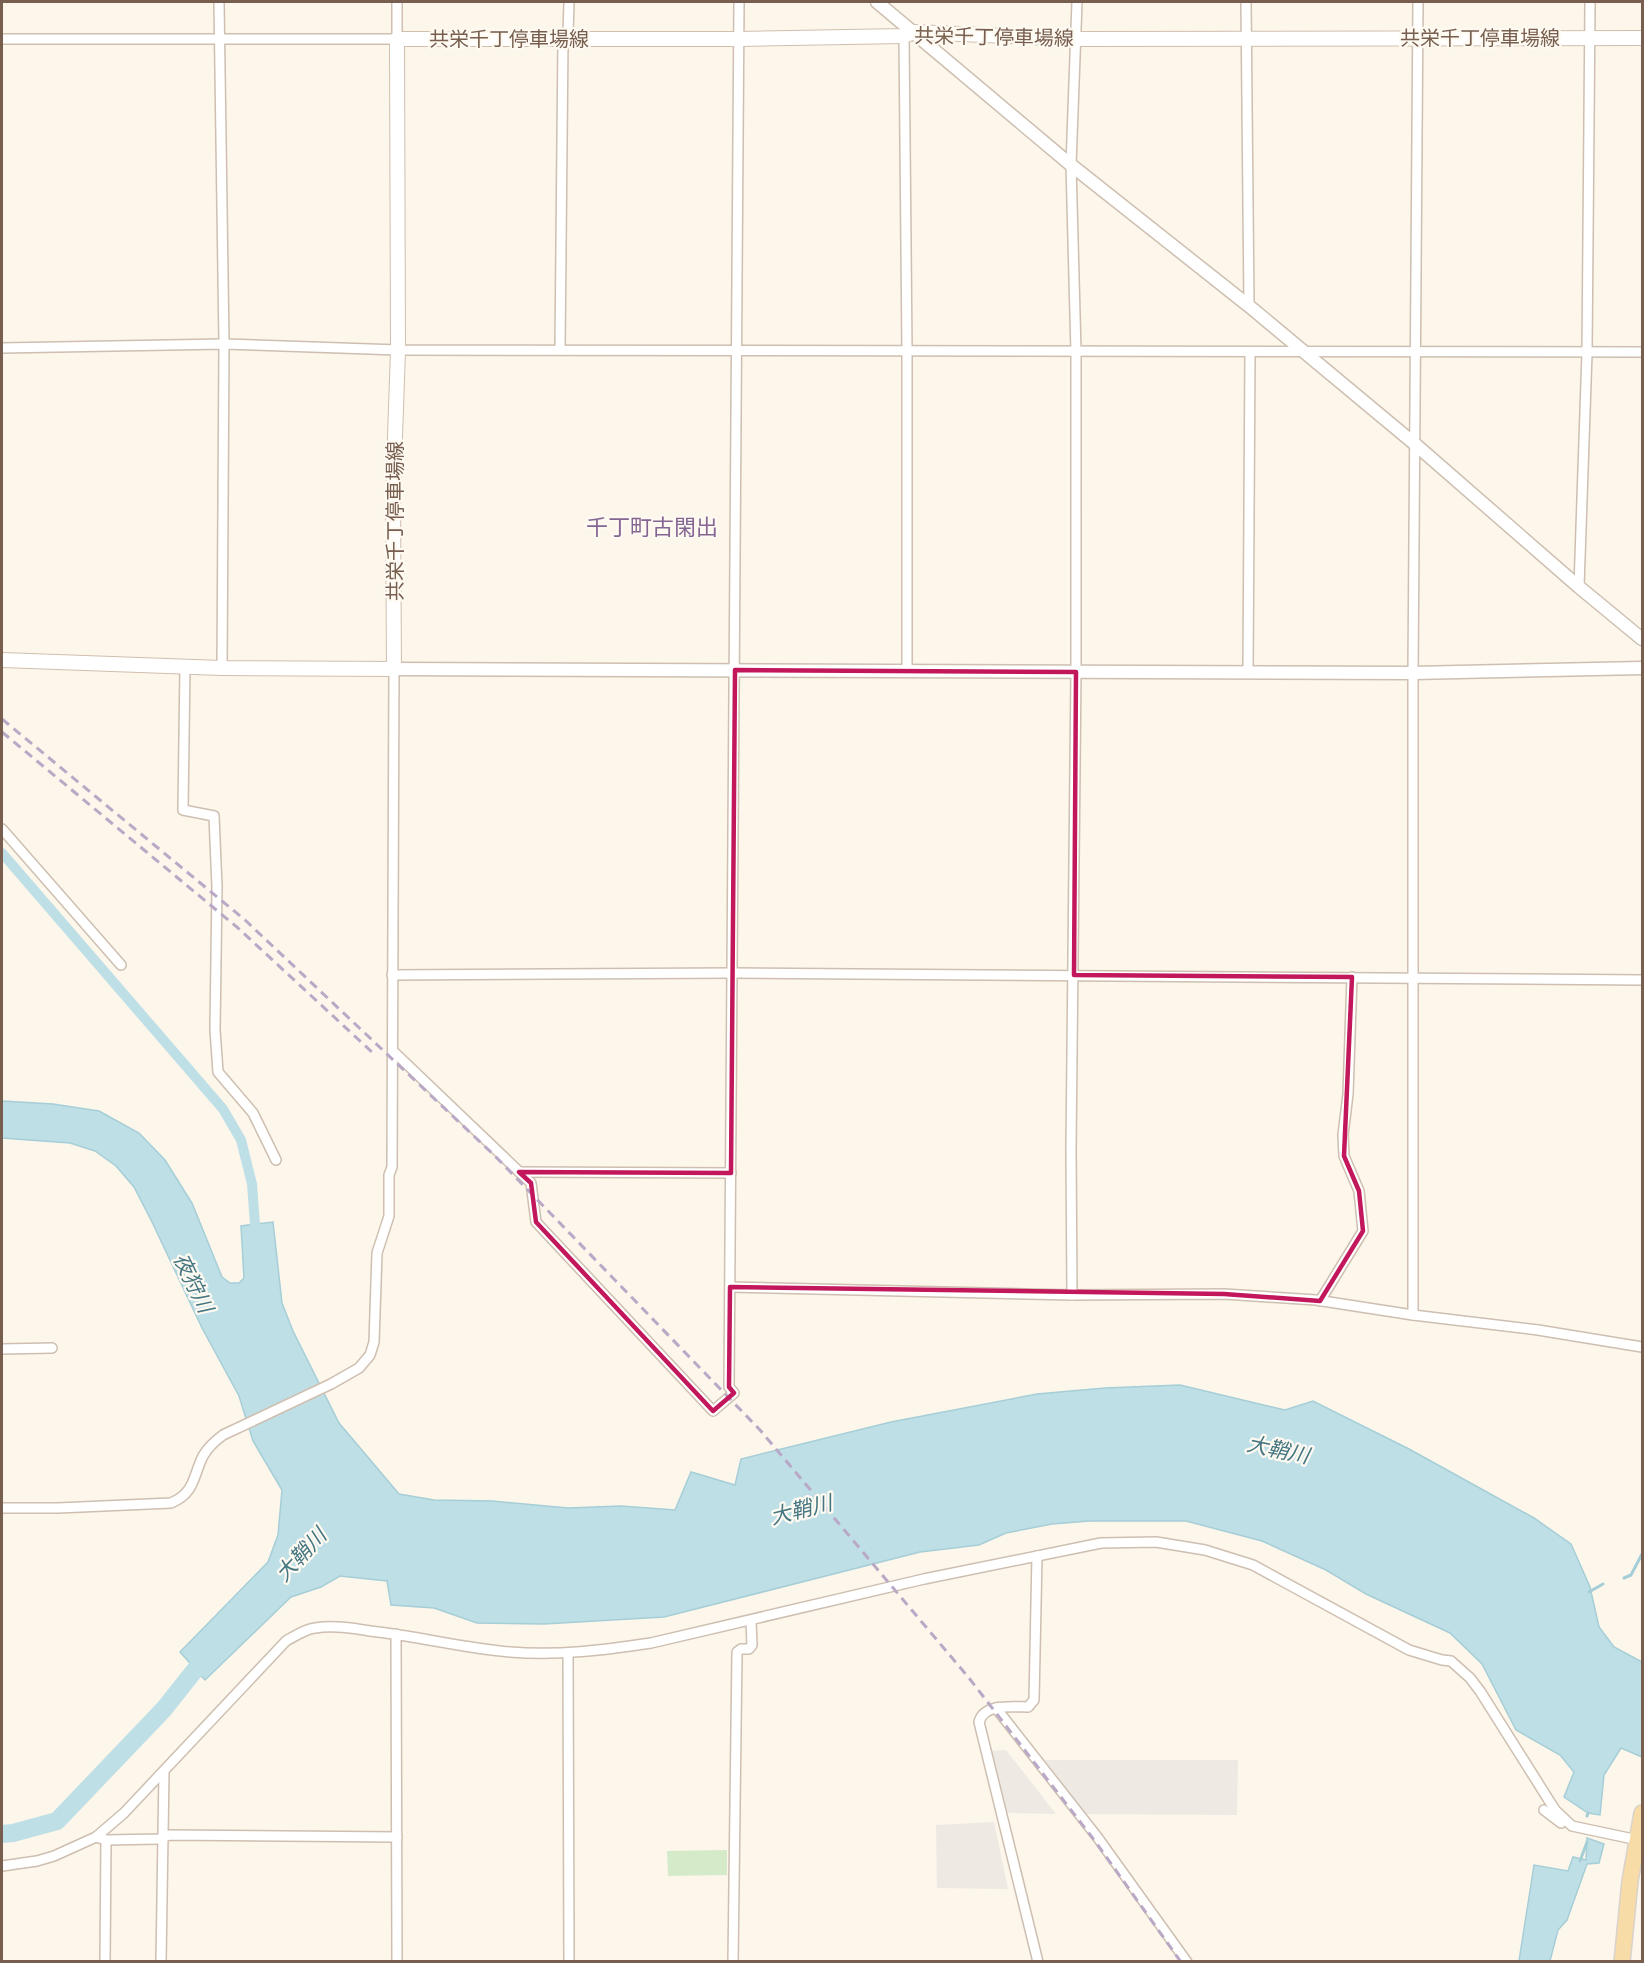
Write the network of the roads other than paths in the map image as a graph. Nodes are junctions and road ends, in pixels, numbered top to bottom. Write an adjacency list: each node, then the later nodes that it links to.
1 (219, 2): 15 (street)
2 (397, 2): 16 (street)
3 (569, 2): 17 (street)
4 (739, 2): 18 (street)
5 (877, 2): 10 (street)
6 (1077, 2): 19 (street)
7 (1246, 2): 20 (street)
8 (1418, 2): 11 (street)
9 (1590, 2): 12 (street)
10 (909, 34): 18 (main road, 共栄千丁停車場線); 19 (main road, 共栄千丁停車場線); 21 (street); 28 (street)
11 (1417, 38): 12 (main road, 共栄千丁停車場線); 20 (main road, 共栄千丁停車場線); 31 (street)
12 (1589, 38): 13 (main road, 共栄千丁停車場線); 34 (street)
13 (1642, 38)
14 (2, 39): 15 (street)
15 (219, 39): 16 (street); 23 (street)
16 (397, 39): 17 (main road, 共栄千丁停車場線); 25 (main road, 共栄千丁停車場線)
17 (563, 39): 18 (main road, 共栄千丁停車場線); 26 (street)
18 (739, 39): 27 (street)
19 (1077, 39): 20 (main road, 共栄千丁停車場線); 21 (street)
20 (1246, 39): 22 (street)
21 (1071, 165): 22 (street); 29 (street)
22 (1249, 306): 33 (street)
23 (224, 344): 24 (street); 25 (street); 40 (street)
24 (2, 348)
25 (398, 350): 26 (street); 42 (main road, 共栄千丁停車場線)
26 (560, 350): 27 (street)
27 (737, 351): 28 (street); 43 (street)
28 (907, 351): 29 (street); 44 (street)
29 (1076, 352): 30 (street); 45 (street)
30 (1250, 352): 33 (street); 46 (street)
31 (1415, 352): 33 (street); 34 (street); 35 (street)
32 (1642, 352): 34 (street)
33 (1305, 353): 35 (street)
34 (1587, 353): 36 (street)
35 (1416, 446): 36 (street); 47 (street)
36 (1579, 587): 37 (street)
37 (1642, 639)
38 (2, 660): 39 (main road)
39 (184, 666): 40 (main road); 57 (street)
40 (222, 668): 42 (main road)
41 (1642, 668): 47 (street)
42 (394, 669): 43 (street); 51 (street)
43 (735, 670): 44 (street); 50 (street)
44 (907, 670): 45 (street)
45 (1076, 672): 46 (street); 52 (street)
46 (1248, 672): 47 (street)
47 (1413, 673): 54 (street)
48 (2, 830): 49 (street)
49 (121, 965)
50 (733, 974): 51 (street); 52 (street); 59 (street)
51 (392, 975): 56 (street)
52 (1074, 975): 53 (street); 61 (street)
53 (1352, 977): 54 (street); 62 (street)
54 (1413, 978): 55 (street); 63 (street)
55 (1642, 980)
56 (393, 1051): 58 (street); 67 (street)
57 (276, 1160)
58 (519, 1172): 59 (street); 60 (street)
59 (731, 1173): 60 (street)
60 (730, 1287): 61 (street)
61 (1072, 1295): 62 (street)
62 (1320, 1301): 63 (street)
63 (1413, 1315): 64 (street)
64 (1642, 1347)
65 (52, 1348): 66 (street)
66 (2, 1349)
67 (2, 1508)
68 (1037, 1556): 69 (street); 72 (street); 76 (street)
69 (751, 1621): 71 (street); 86 (street)
70 (396, 1634): 71 (street); 73 (street); 78 (street)
71 (568, 1653): 85 (street)
72 (996, 1708): 87 (street); 88 (street)
73 (164, 1771): 77 (street); 79 (street)
74 (1544, 1810): 76 (street)
75 (1642, 1813): 80 (main road)
76 (1570, 1824): 80 (street)
77 (163, 1836): 78 (street); 79 (street); 83 (street)
78 (397, 1836): 84 (street)
79 (101, 1838): 81 (street); 82 (street)
80 (1638, 1840): 89 (main road)
81 (2, 1866)
82 (105, 1962)
83 (162, 1962)
84 (397, 1962)
85 (569, 1962)
86 (733, 1962)
87 (1038, 1962)
88 (1187, 1962)
89 (1622, 1962)

